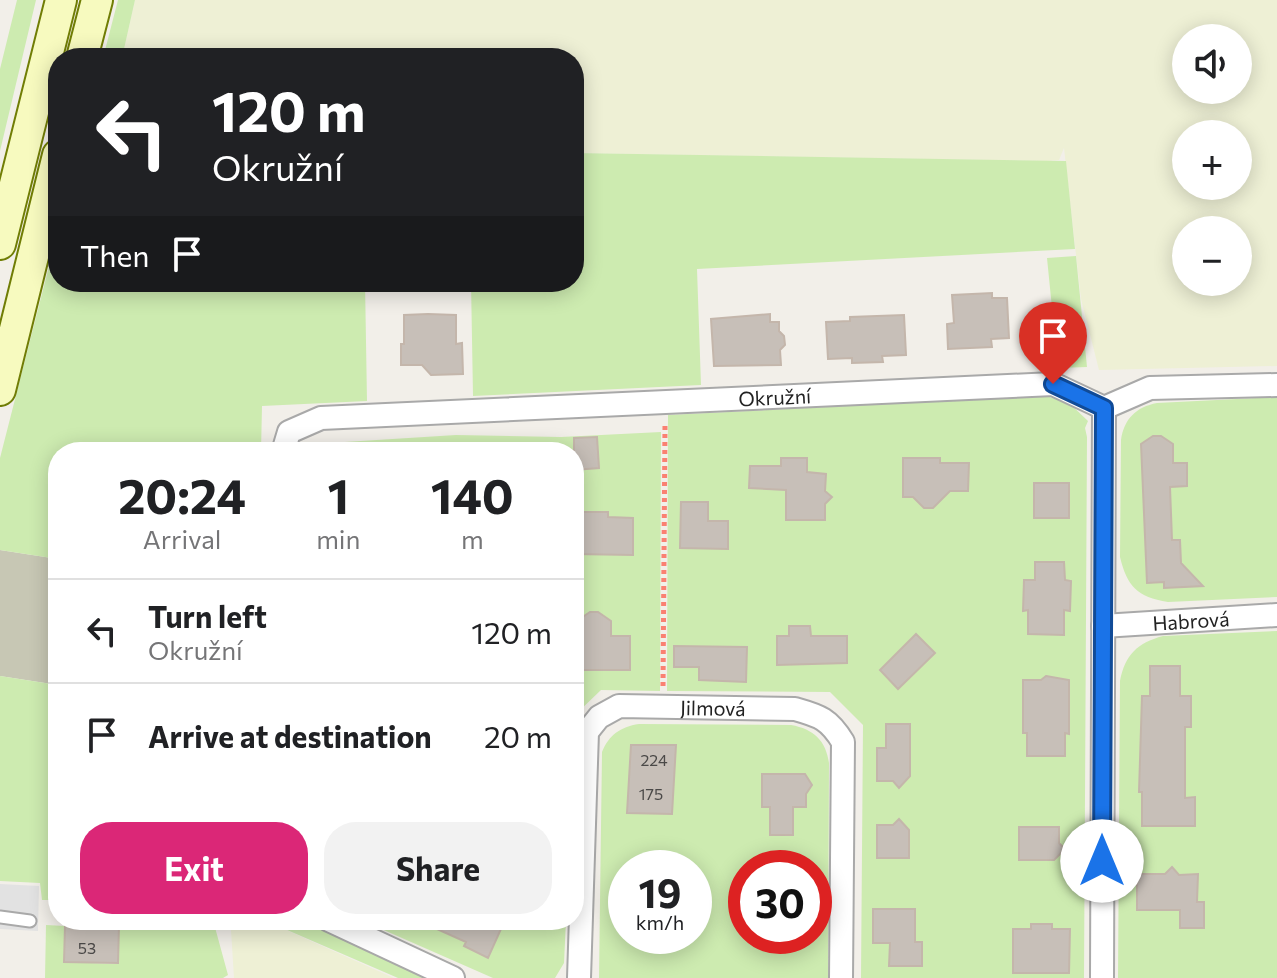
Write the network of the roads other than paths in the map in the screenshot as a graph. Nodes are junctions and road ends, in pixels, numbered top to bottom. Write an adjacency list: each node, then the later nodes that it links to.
1 (61, 0): 3 (main road)
2 (97, 0): 4 (main road)
3 (49, 48)
4 (85, 48)
5 (48, 52): 7 (main road)
6 (48, 196): 9 (main road)
7 (0, 244)
8 (1277, 385): 10 (street)
9 (0, 390)
10 (1104, 408): 11 (street, Okružní); 13 (street)
11 (286, 442)
12 (1277, 615): 13 (street, Habrová)
13 (1103, 626): 22 (street)
14 (584, 824): 21 (street, Jilmová)
15 (0, 917): 16 (lane)
16 (30, 921)
17 (350, 930): 19 (street)
18 (581, 930): 20 (street, Jilmová)
19 (453, 978)
20 (579, 978)
21 (841, 978)
22 (1102, 978)

